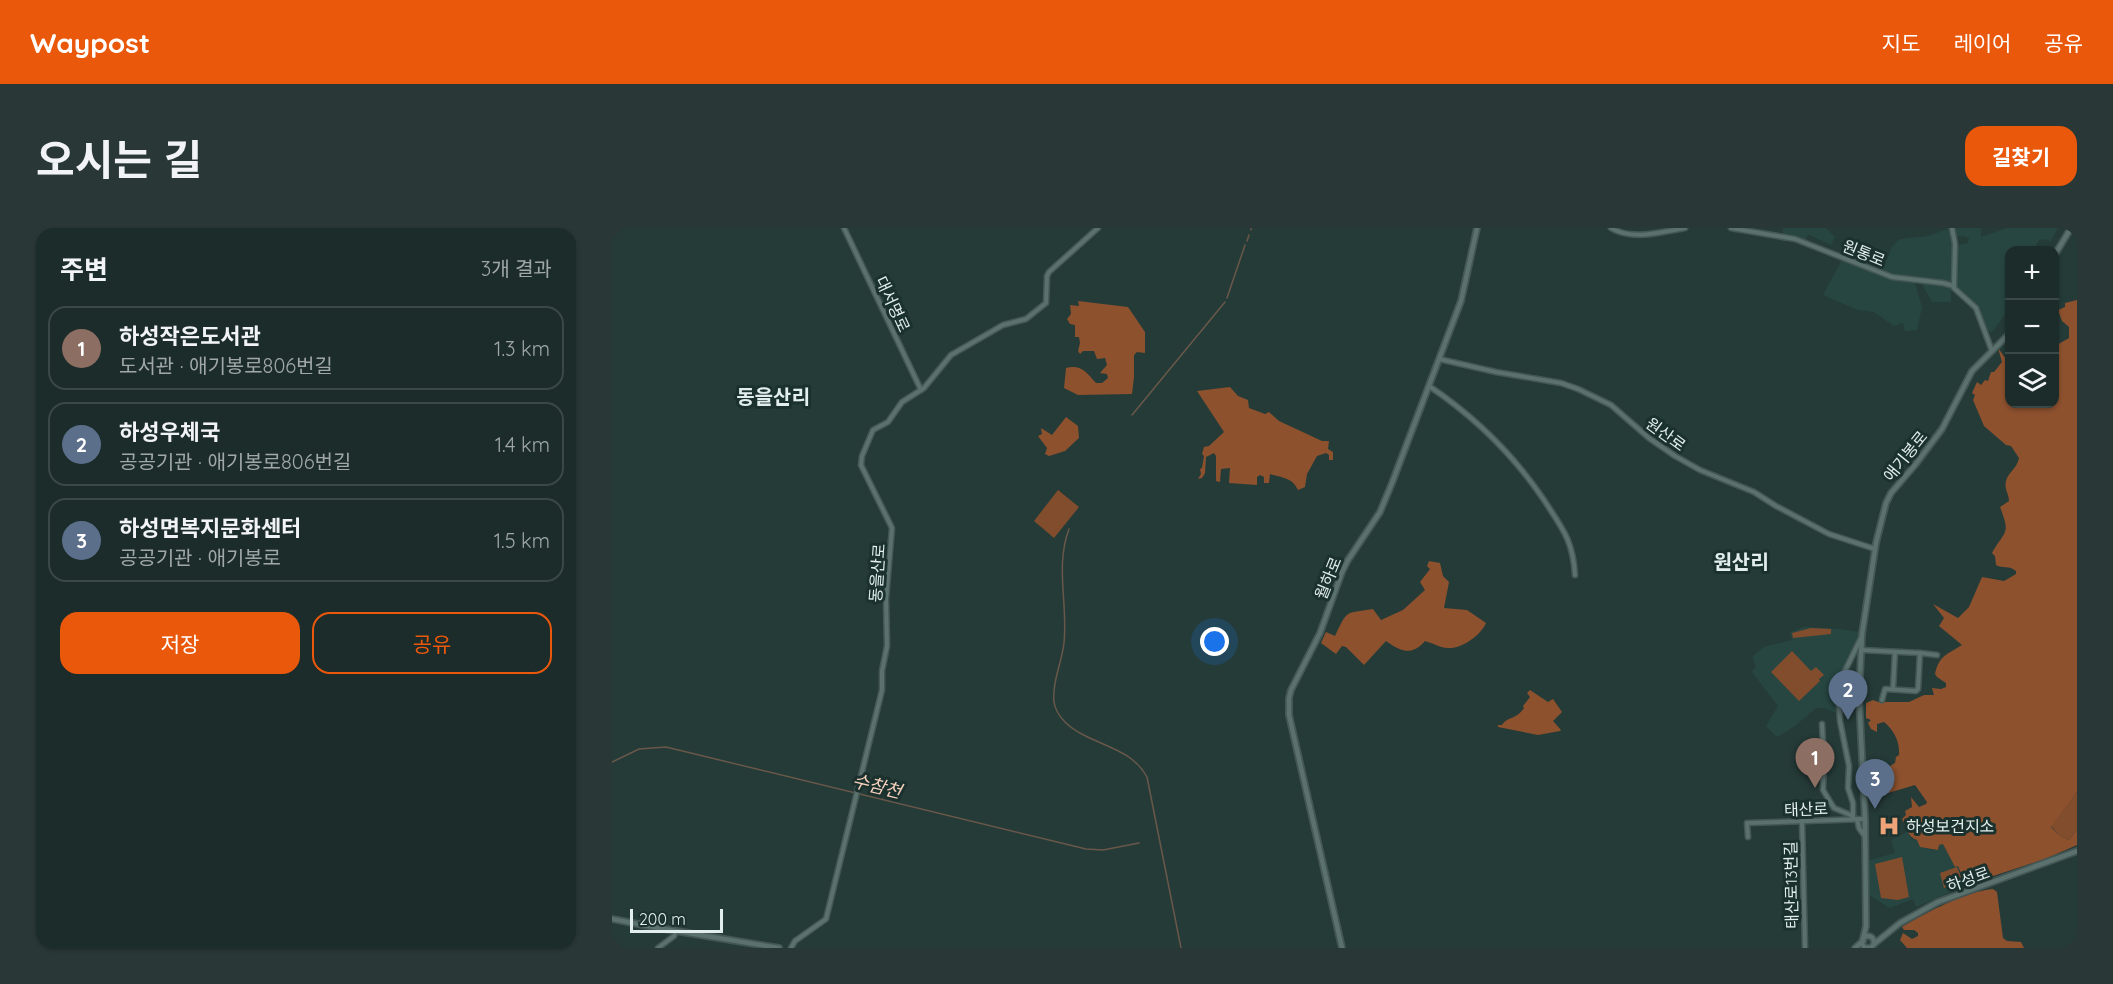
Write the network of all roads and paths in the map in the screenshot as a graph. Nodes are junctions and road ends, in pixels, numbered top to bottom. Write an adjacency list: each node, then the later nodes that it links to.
1 (844, 228): 15 (street, 대서명로)
2 (1098, 228): 15 (street, 동을산로)
3 (1477, 228): 13 (street, 월하로)
4 (1611, 228): 5 (street)
5 (1685, 228)
6 (1731, 228): 10 (street, 원통로)
7 (1952, 228): 10 (street)
8 (2071, 228): 9 (street)
9 (2059, 249)
10 (1954, 286): 12 (street)
11 (2005, 338): 12 (street, 애기봉로)
12 (1992, 351): 16 (street, 애기봉로)
13 (1439, 359): 14 (street, 월하로); 16 (street, 원산로)
14 (1429, 386): 17 (street); 43 (street, 월하로)
15 (921, 390): 42 (street, 동을산로)
16 (1875, 549): 18 (street, 애기봉로)
17 (1575, 575)
18 (1862, 634): 19 (street, 애기봉로); 26 (street)
19 (1861, 650): 20 (street); 27 (street, 애기봉로)
20 (1896, 652): 21 (street); 23 (street)
21 (1920, 653): 22 (street); 23 (street)
22 (1937, 655)
23 (1893, 689): 24 (street)
24 (1882, 700)
25 (1822, 724): 26 (street, 태산로)
26 (1854, 818): 27 (street, 태산로); 28 (street, 태산로); 29 (street)
27 (1865, 819): 29 (street, 애기봉로)
28 (1802, 821): 30 (street, 태산로); 44 (street, 태산로13번길)
29 (1864, 835): 33 (street, 애기봉로)
30 (1748, 837)
31 (2077, 851): 34 (street, 하성로)
32 (612, 920): 35 (street)
33 (1866, 926): 36 (street); 37 (street, 애기봉로)
34 (1887, 931): 36 (street); 38 (street, 하성로)
35 (676, 933): 39 (street); 40 (street); 41 (street)
36 (1871, 937): 37 (street); 38 (street)
37 (1863, 940): 45 (street); 46 (street)
38 (1873, 946): 46 (street)
39 (658, 948)
40 (765, 948)
41 (779, 948)
42 (791, 948)
43 (1342, 948)
44 (1805, 948)
45 (1855, 948)
46 (1865, 948)

